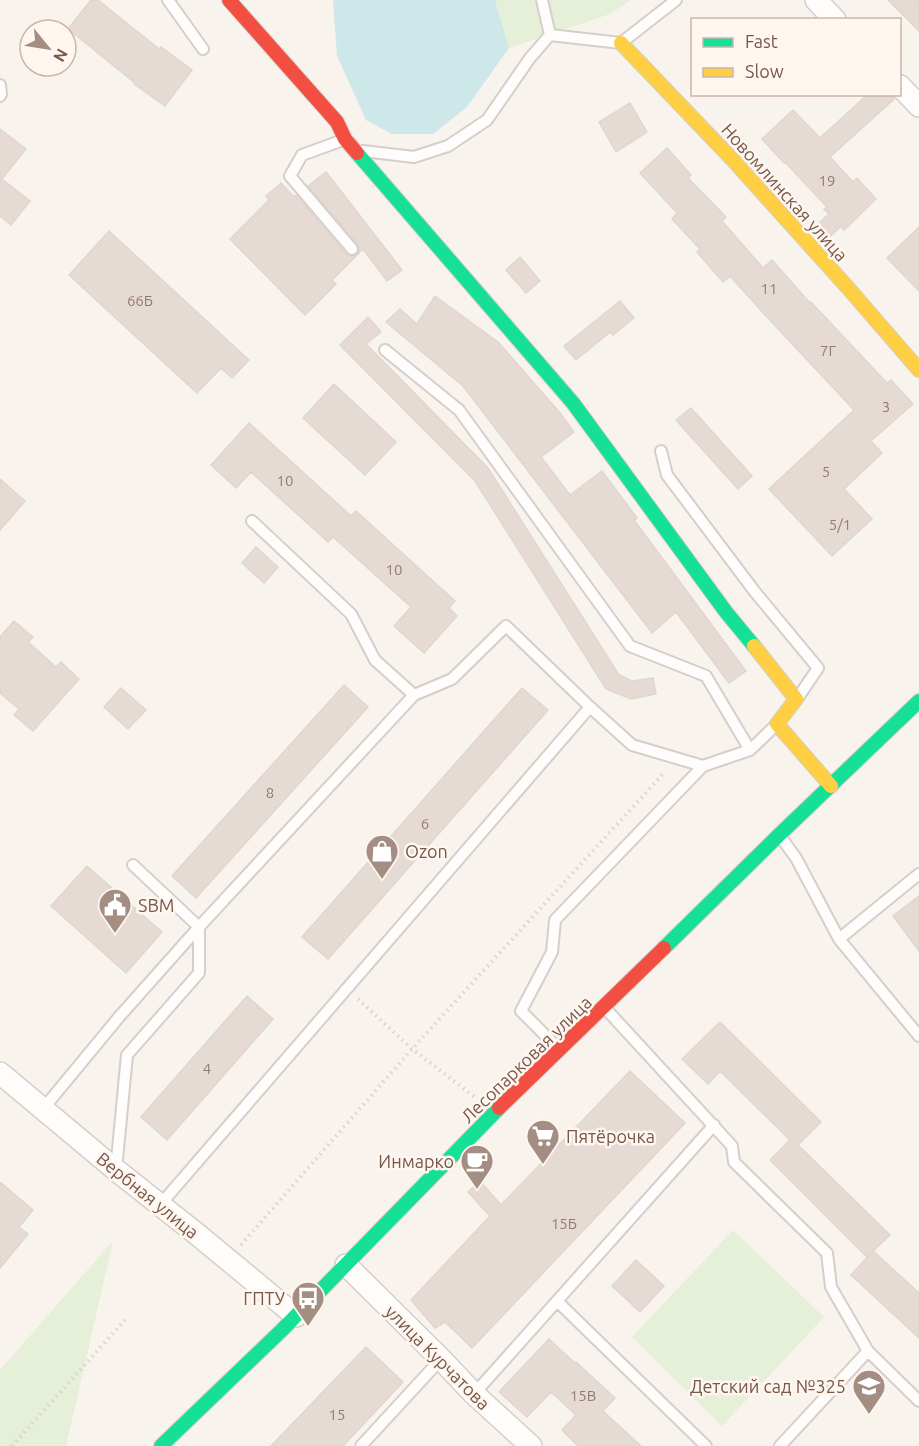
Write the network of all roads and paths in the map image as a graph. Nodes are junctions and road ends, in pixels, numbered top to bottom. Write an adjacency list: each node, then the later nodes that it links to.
1 (168, 0): 9 (lane)
2 (229, 0): 14 (street)
3 (542, 0): 7 (lane)
4 (676, 0): 8 (lane)
5 (816, 0): 6 (street)
6 (833, 18)
7 (550, 35): 8 (lane); 15 (lane)
8 (621, 43): 18 (street, Новомлинская улица)
9 (203, 49)
10 (0, 85): 12 (lane)
11 (901, 87): 13 (street)
12 (0, 96)
13 (919, 106)
14 (345, 139): 15 (street); 16 (lane)
15 (354, 150): 22 (street)
16 (352, 249)
17 (385, 350): 26 (lane)
18 (919, 370)
19 (662, 451): 22 (lane)
20 (252, 521): 21 (lane)
21 (414, 695): 24 (lane); 33 (lane)
22 (796, 699): 25 (street)
23 (919, 701): 29 (street, Лесопарковая улица)
24 (590, 707): 27 (lane); 35 (lane)
25 (777, 724): 26 (lane); 29 (street)
26 (750, 750): 27 (lane)
27 (703, 766): 39 (lane)
28 (663, 774): 38 (path)
29 (831, 786): 30 (street, Лесопарковая улица)
30 (779, 835): 34 (lane); 36 (street, Лесопарковая улица)
31 (133, 865): 33 (lane)
32 (919, 874): 34 (lane)
33 (199, 927): 42 (lane); 44 (lane)
34 (839, 939): 37 (lane)
35 (346, 988): 38 (path); 45 (lane)
36 (604, 1008): 39 (street, Лесопарковая улица); 43 (lane)
37 (919, 1036)
38 (412, 1049): 41 (path); 46 (path)
39 (560, 1050): 47 (street, Лесопарковая улица)
40 (0, 1073): 42 (street, Вербная улица)
41 (476, 1098)
42 (44, 1109): 44 (street, Вербная улица)
43 (714, 1125): 48 (lane); 51 (lane)
44 (116, 1170): 45 (street, Вербная улица)
45 (160, 1204): 49 (street, Вербная улица)
46 (241, 1246)
47 (346, 1265): 49 (street, Лесопарковая улица); 52 (street, улица Курчатова)
48 (557, 1301): 53 (lane); 59 (lane)
49 (296, 1316): 56 (street, Лесопарковая улица)
50 (125, 1320): 55 (path)
51 (868, 1352): 54 (lane); 60 (lane)
52 (441, 1359): 53 (street, улица Курчатова); 57 (lane)
53 (474, 1394): 58 (street, улица Курчатова)
54 (919, 1401)
55 (12, 1446)
56 (161, 1446)
57 (361, 1446)
58 (531, 1446)
59 (706, 1446)
60 (780, 1446)

